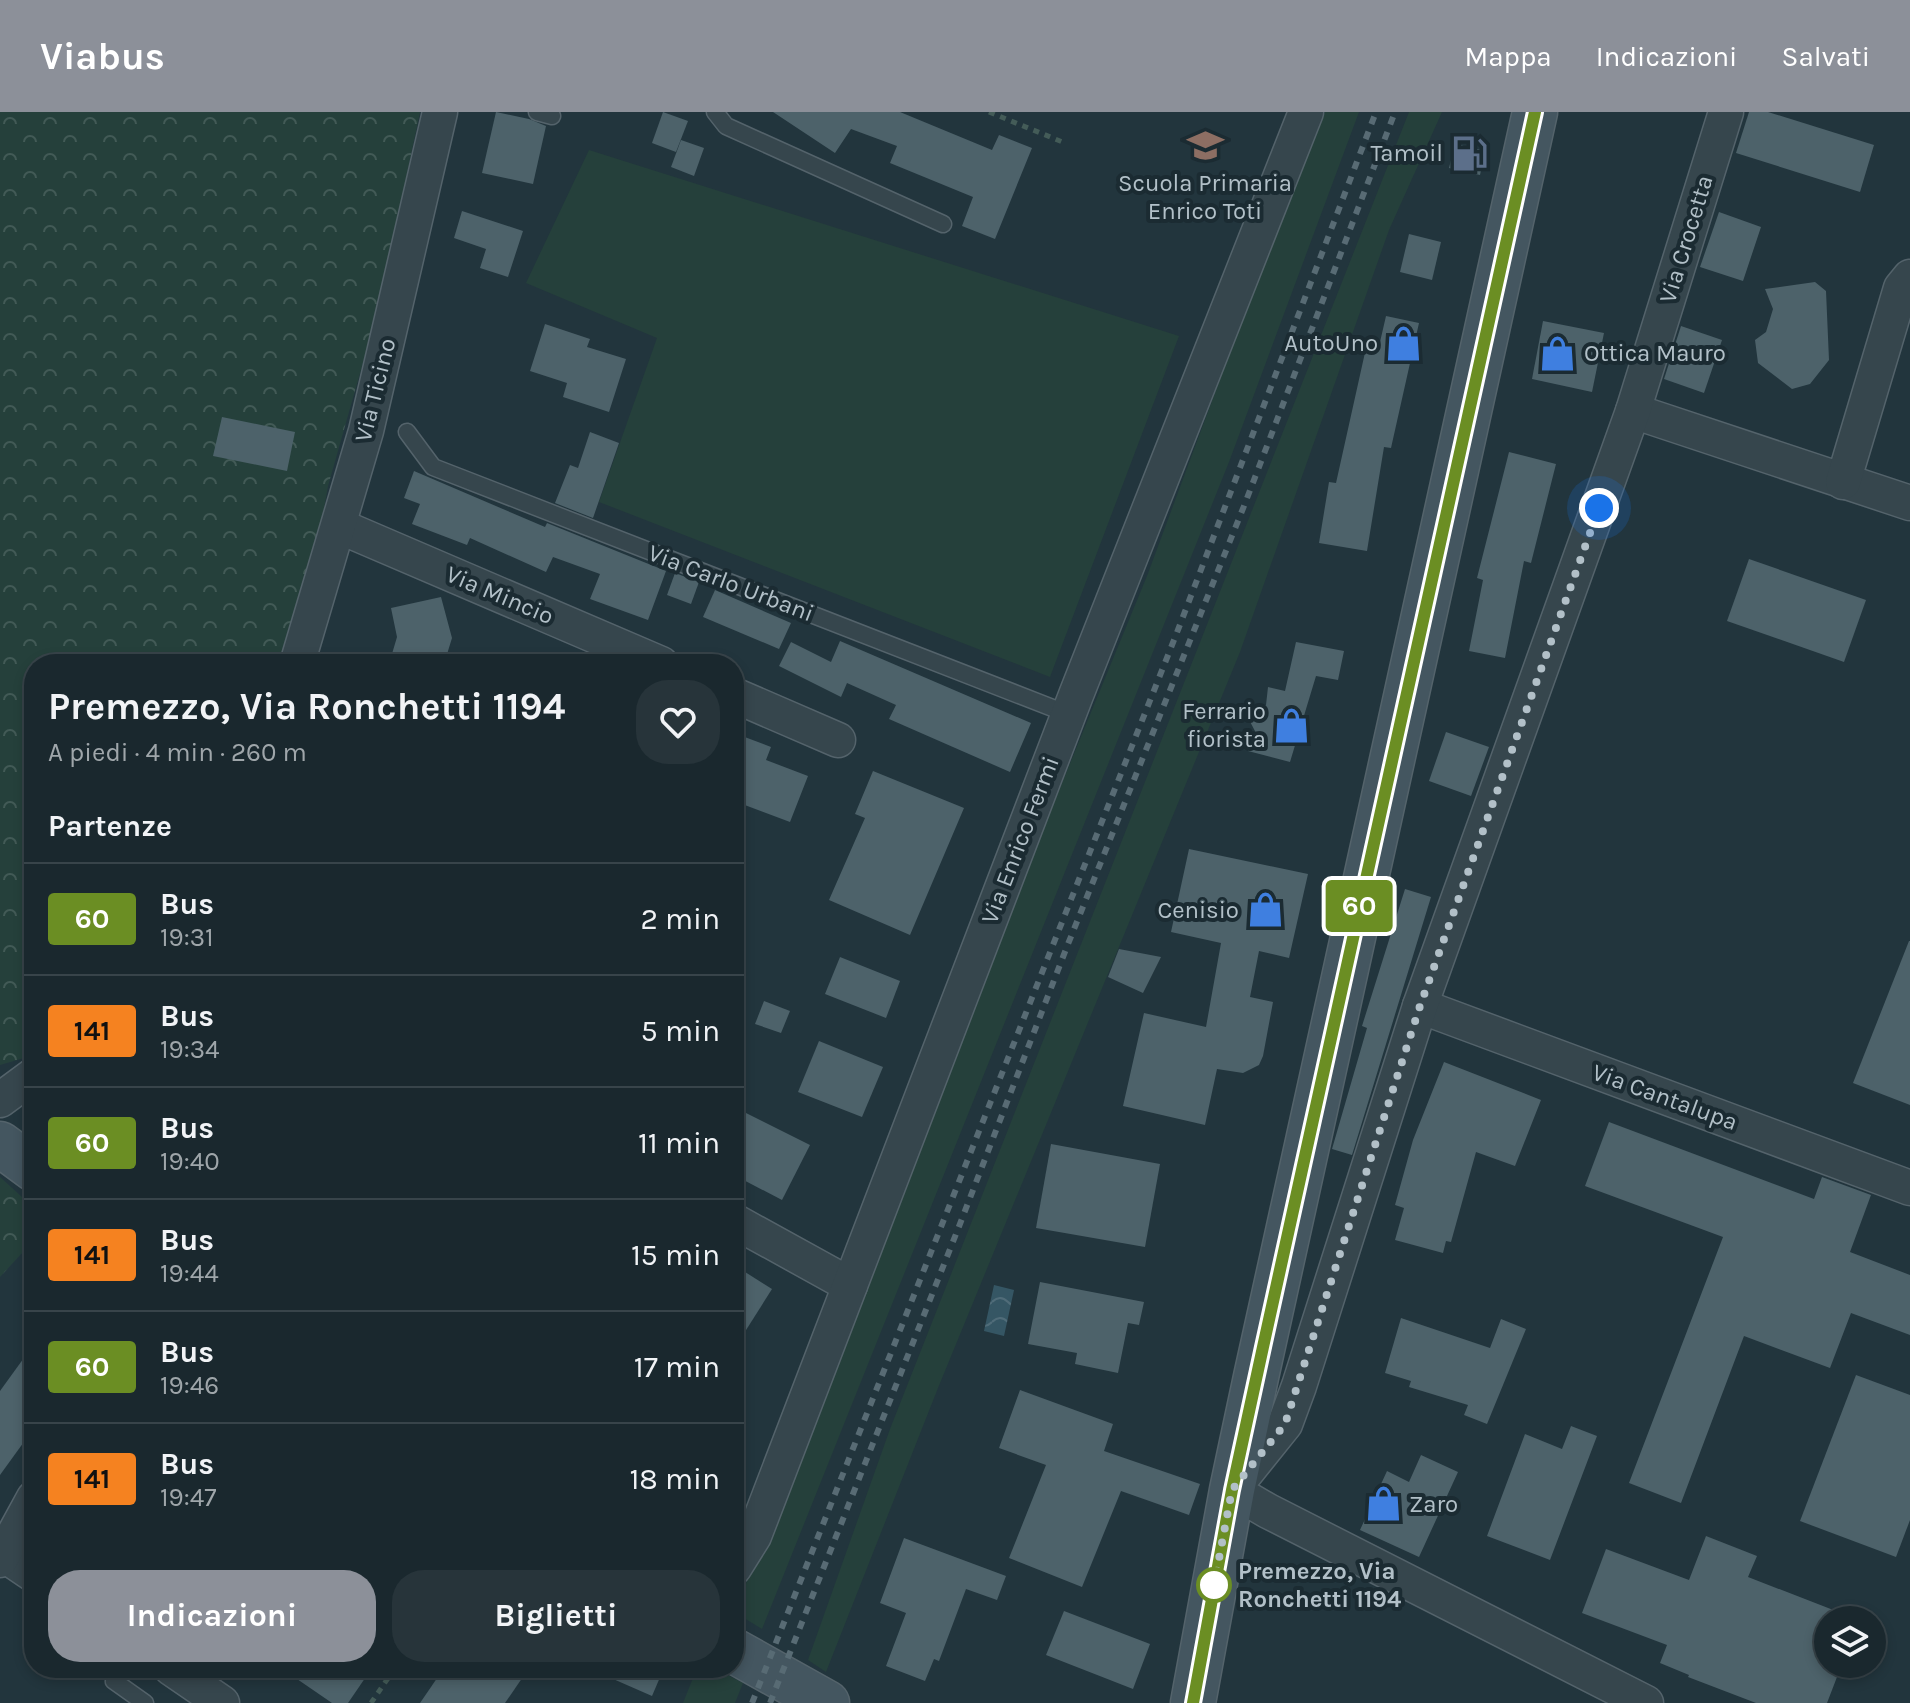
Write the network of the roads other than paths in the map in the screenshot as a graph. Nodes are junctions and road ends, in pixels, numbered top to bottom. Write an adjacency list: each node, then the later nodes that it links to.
1 (440, 112): 12 (street, Via Ticino)
2 (715, 112): 6 (lane)
3 (1306, 112): 16 (street, Via Enrico Fermi)
4 (1535, 112): 26 (main road)
5 (1726, 112): 8 (street, Via Crocetta)
6 (943, 224)
7 (1910, 277): 10 (street)
8 (1633, 411): 10 (street); 18 (street, Via Crocetta)
9 (407, 432): 16 (lane, Via Carlo Urbani)
10 (1843, 482): 11 (street)
11 (1910, 503)
12 (339, 526): 13 (street, Via Ticino); 14 (street, Via Mincio)
13 (300, 654)
14 (638, 654)
15 (744, 699): 17 (street)
16 (1068, 714): 25 (street, Via Enrico Fermi)
17 (838, 740)
18 (1420, 1006): 23 (street, Via Cantalupa); 26 (street, Via Crocetta)
19 (24, 1082): 20 (street)
20 (0, 1100)
21 (0, 1144): 22 (main road)
22 (24, 1162)
23 (1910, 1188)
24 (744, 1227): 25 (street)
25 (850, 1285): 28 (street, Via Enrico Fermi)
26 (1232, 1490): 31 (main road); 40 (street)
27 (24, 1516): 29 (street)
28 (744, 1552)
29 (2, 1557): 30 (street)
30 (24, 1569)
31 (1204, 1651): 38 (main road); 39 (main road)
32 (744, 1657): 37 (main road)
33 (115, 1678): 35 (lane)
34 (186, 1678): 36 (street)
35 (145, 1703)
36 (222, 1703)
37 (827, 1703)
38 (1193, 1703)
39 (1204, 1703)
40 (1646, 1703)

